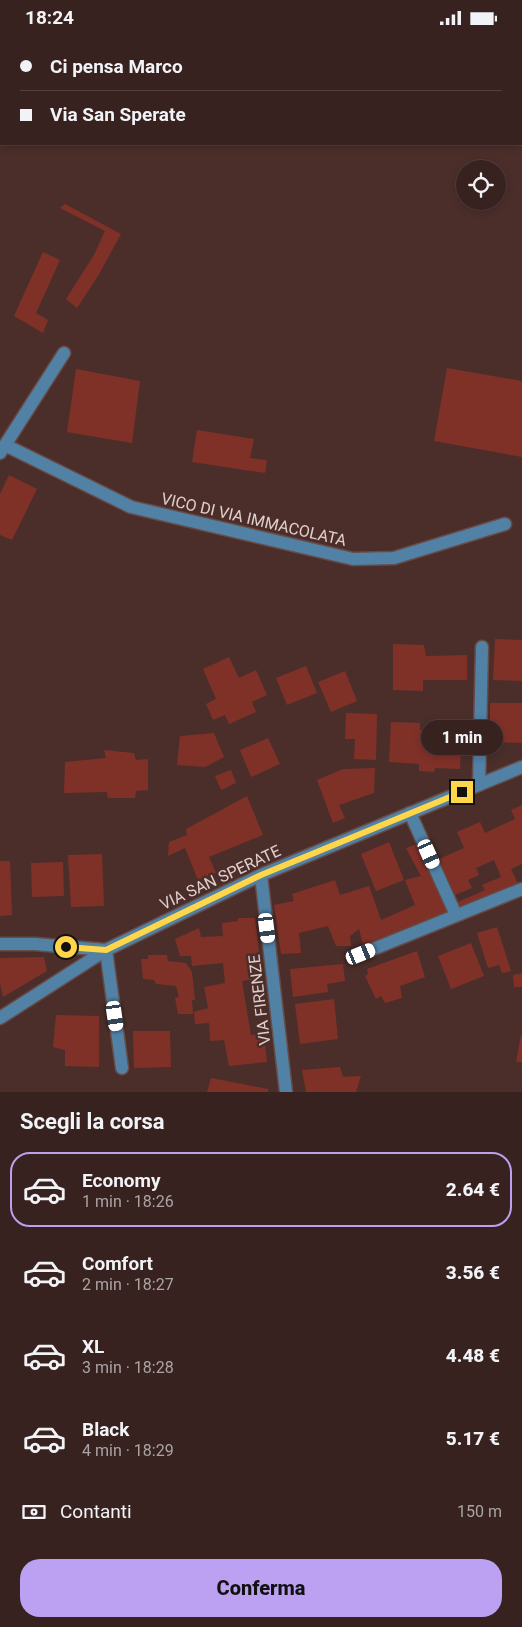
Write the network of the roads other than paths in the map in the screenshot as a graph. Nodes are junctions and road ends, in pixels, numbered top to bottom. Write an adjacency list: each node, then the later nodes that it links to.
1 (64, 353): 2 (street)
2 (3, 449): 3 (street, VICO DI VIA IMMACOLATA)
3 (505, 525)
4 (482, 647): 6 (street)
5 (522, 767): 6 (street, VIA SAN SPERATE)
6 (479, 785): 7 (street, VIA SAN SPERATE)
7 (410, 813): 8 (street, VIA SAN SPERATE); 10 (street)
8 (261, 875): 12 (street, VIA SAN SPERATE); 16 (street, VIA FIRENZE)
9 (522, 889): 10 (street)
10 (456, 915): 13 (street)
11 (0, 944): 12 (street)
12 (106, 950): 14 (street, VIA SAN SPERATE); 15 (street)
13 (361, 954)
14 (0, 1018)
15 (122, 1069)
16 (286, 1092)

